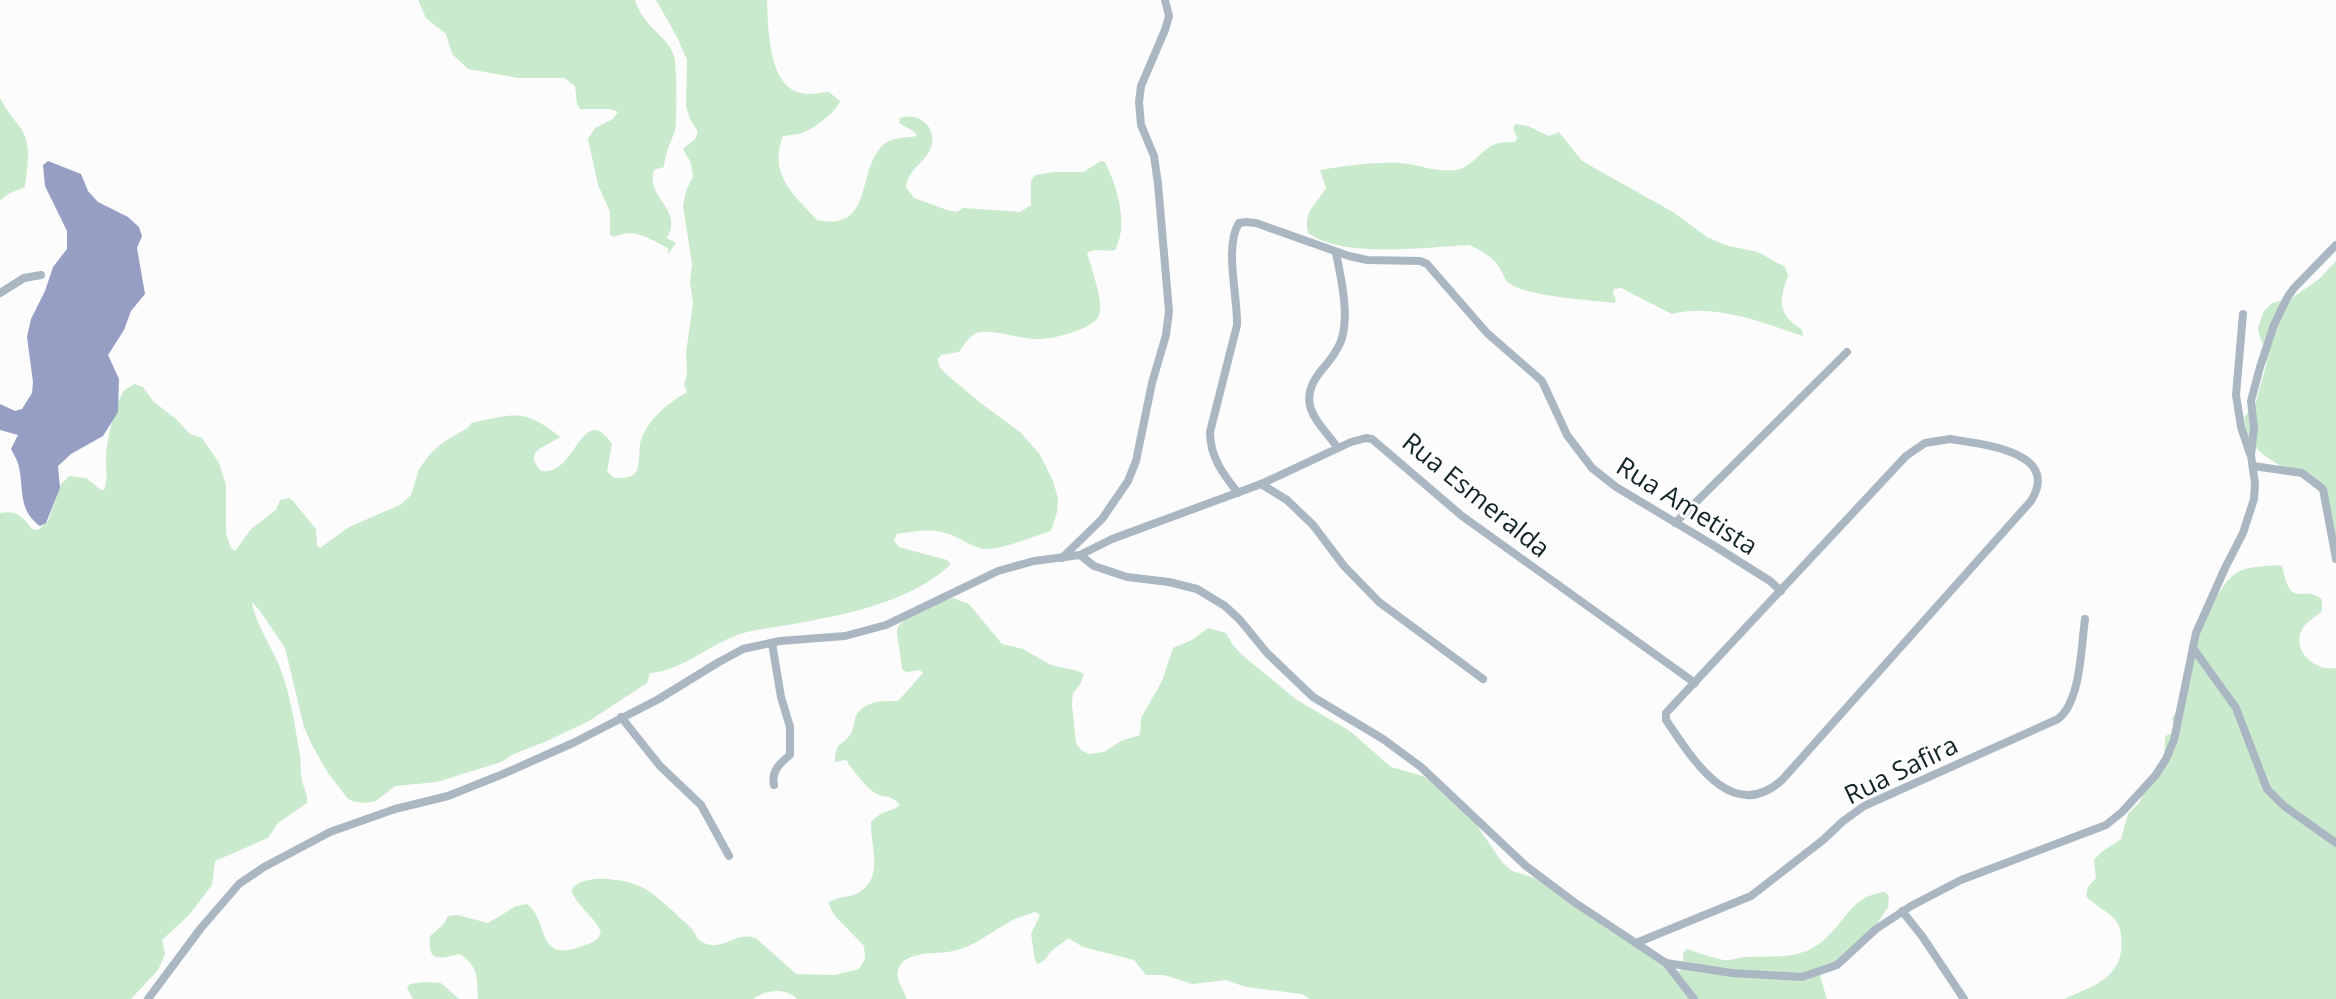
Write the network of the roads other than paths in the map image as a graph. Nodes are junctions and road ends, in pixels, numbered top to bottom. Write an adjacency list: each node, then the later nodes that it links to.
1 (1165, 0): 15 (street)
2 (2336, 245): 9 (street)
3 (1336, 253): 8 (street); 12 (street, Rua Ametista); 13 (street, Rua Ametista)
4 (41, 275): 5 (street)
5 (0, 293)
6 (2243, 314): 9 (street)
7 (1847, 352): 13 (street)
8 (1338, 448): 11 (street, Rua Esmeralda); 22 (street, Rua Esmeralda)
9 (2251, 455): 10 (street)
10 (2253, 466): 16 (street); 20 (street)
11 (1261, 484): 12 (street, Rua Esmeralda); 21 (street)
12 (1238, 493): 14 (street, Rua Esmeralda)
13 (1675, 523): 17 (street, Rua Ametista)
14 (1080, 555): 15 (street, Rua Esmeralda); 28 (street)
15 (1062, 559): 19 (street, Rua Esmeralda)
16 (2336, 559)
17 (1781, 591): 22 (street); 22 (street)
18 (2085, 619): 28 (street, Rua Safira)
19 (772, 643): 23 (street, Rua Esmeralda); 24 (street)
20 (2193, 648): 25 (street); 27 (street)
21 (1483, 679)
22 (1695, 683)
23 (621, 717): 26 (street); 30 (street, Rua Esmeralda)
24 (774, 785)
25 (2336, 843)
26 (729, 856)
27 (1902, 911): 29 (street); 32 (street)
28 (1636, 943): 29 (street)
29 (1666, 963): 31 (street)
30 (148, 999)
31 (1694, 999)
32 (1964, 999)

